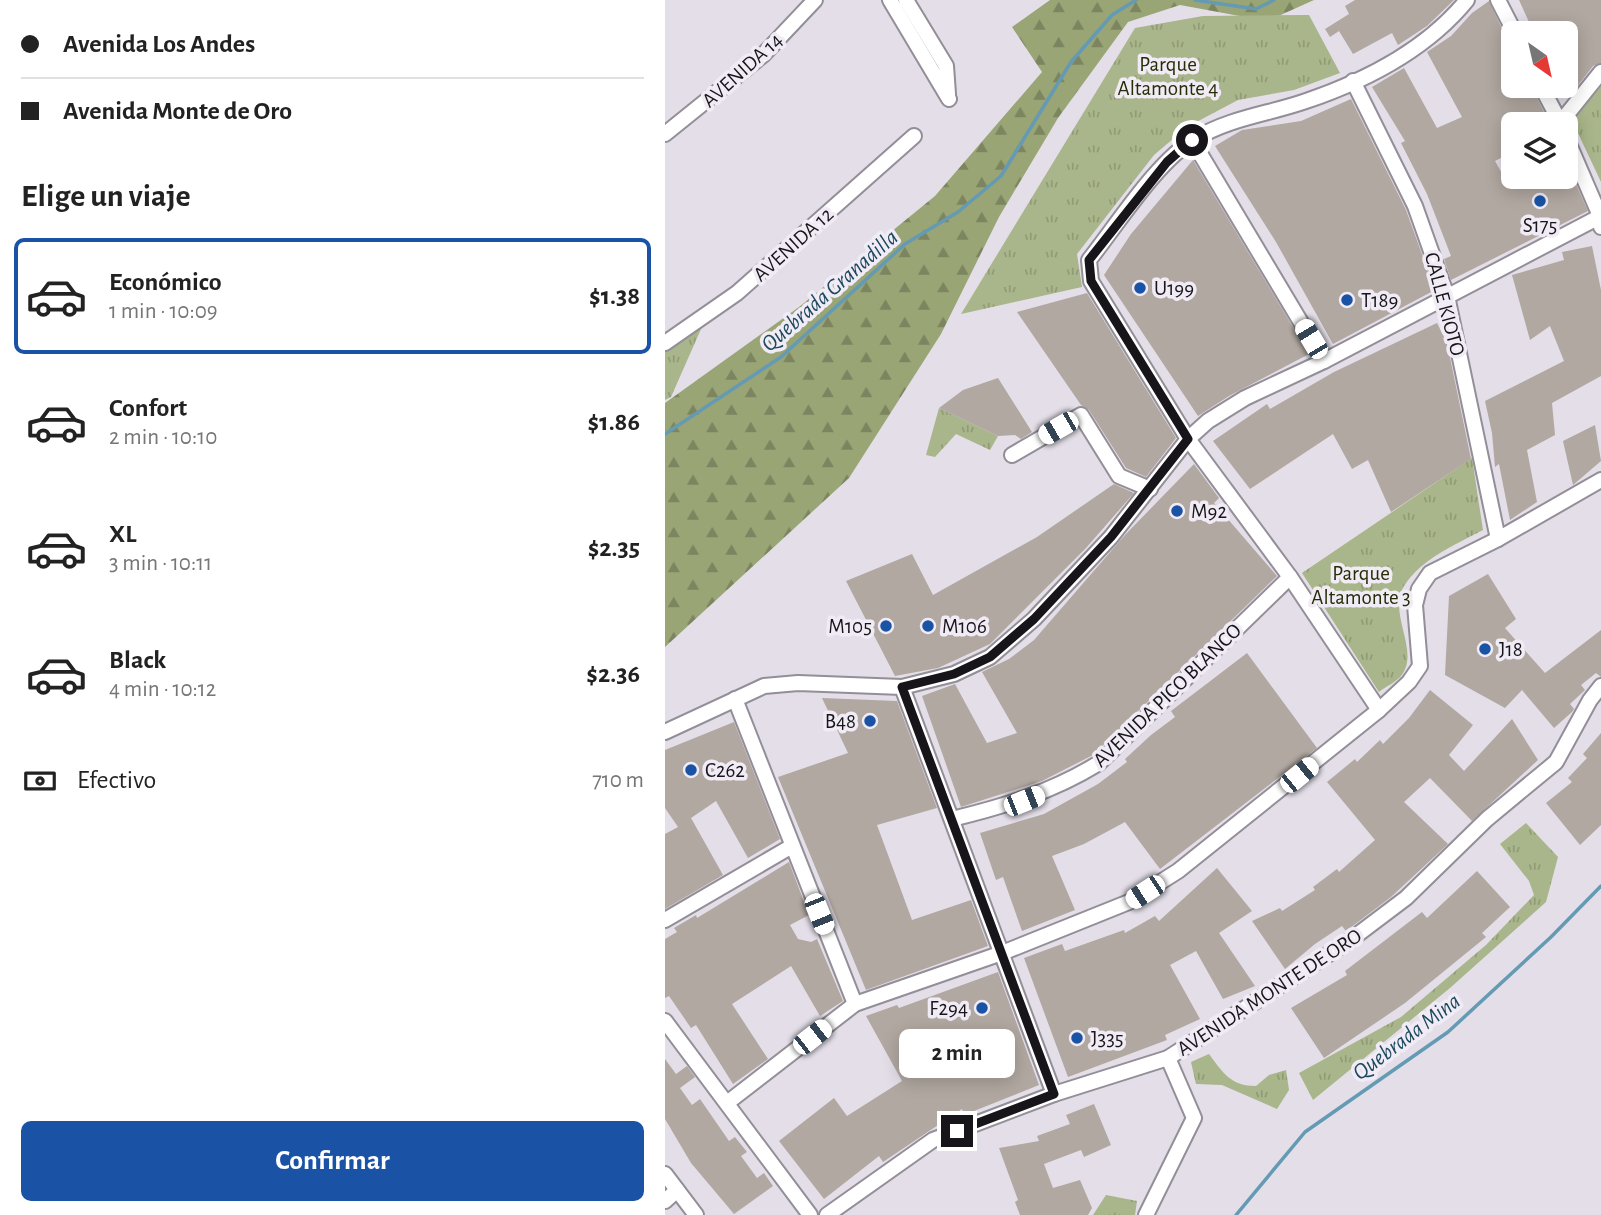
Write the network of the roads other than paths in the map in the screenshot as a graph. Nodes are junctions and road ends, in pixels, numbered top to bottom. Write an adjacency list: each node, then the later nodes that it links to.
1 (815, 0): 10 (street, AVENIDA 14)
2 (890, 0): 3 (street)
3 (906, 0)
4 (1467, 0): 8 (street)
5 (1498, 0): 6 (street)
6 (1509, 21)
7 (1601, 72): 9 (street)
8 (1353, 82): 12 (street); 15 (street, CALLE KIOTO)
9 (1574, 112)
10 (665, 134)
11 (914, 136): 16 (street, AVENIDA 12)
12 (1192, 140): 17 (street); 18 (street)
13 (1578, 164): 14 (street)
14 (1601, 220): 15 (street)
15 (1447, 296): 17 (street); 22 (street, CALLE KIOTO)
16 (665, 343)
17 (1324, 361): 18 (street)
18 (1188, 439): 21 (street); 23 (street)
19 (1012, 455): 21 (street)
20 (1601, 480): 22 (street)
21 (1150, 489): 24 (street)
22 (1498, 539): 27 (street)
23 (1290, 577): 27 (street); 29 (street, AVENIDA PICO BLANCO)
24 (902, 687): 26 (street); 29 (street)
25 (1601, 687): 35 (street, AVENIDA MONTE DE ORO)
26 (735, 699): 28 (street); 30 (street)
27 (1379, 710): 32 (street)
28 (665, 732)
29 (952, 819): 32 (street)
30 (792, 846): 31 (street); 33 (street)
31 (665, 920)
32 (1002, 953): 33 (street); 36 (street)
33 (855, 1004): 37 (street)
34 (665, 1021): 37 (street)
35 (1168, 1058): 36 (street, AVENIDA MONTE DE ORO); 44 (street)
36 (1054, 1094): 43 (street, AVENIDA MONTE DE ORO)
37 (727, 1103): 42 (street)
38 (665, 1174): 39 (street)
39 (677, 1189): 40 (street); 41 (street)
40 (665, 1201)
41 (696, 1215)
42 (810, 1215)
43 (827, 1215)
44 (1146, 1215)

